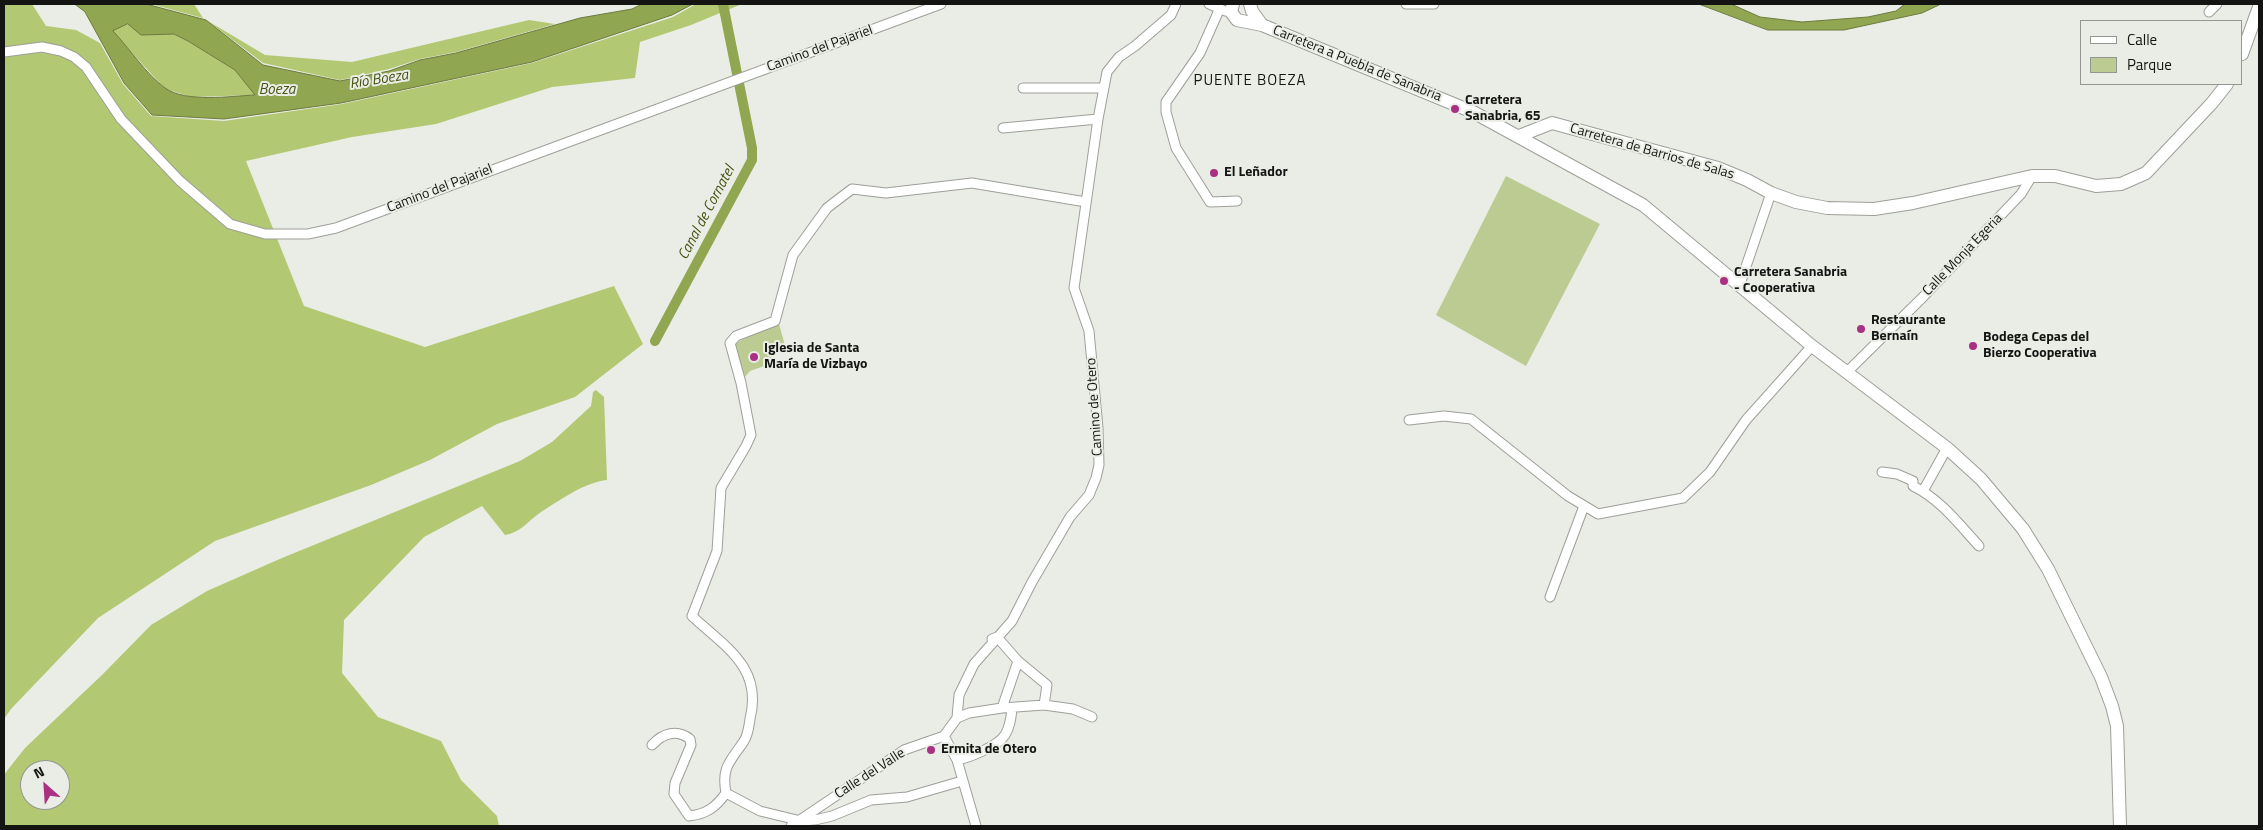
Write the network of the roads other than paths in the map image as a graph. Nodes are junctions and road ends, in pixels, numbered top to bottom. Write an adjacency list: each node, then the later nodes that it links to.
1 (941, 4): 11 (street, Camino del Pajariel)
2 (1176, 4): 14 (street, Camino de Otero)
3 (1209, 4): 8 (street)
4 (1406, 4): 5 (street)
5 (1434, 4)
6 (2217, 4): 9 (street)
7 (2259, 7): 10 (street)
8 (1241, 9): 17 (street, Carretera a Puebla de Sanabria); 20 (street)
9 (2209, 12)
10 (2243, 51)
11 (4, 52)
12 (2226, 85): 18 (street, Carretera de Barrios de Salas)
13 (1023, 88): 14 (street)
14 (1103, 88): 15 (street, Camino de Otero)
15 (1098, 119): 16 (street); 21 (street, Camino de Otero)
16 (1003, 128)
17 (1519, 136): 19 (street, Carretera de Barrios de Salas); 22 (street, Carretera a Puebla de Sanabria)
18 (2032, 176): 19 (street, Carretera de Barrios de Salas); 24 (street, Calle Monja Egeria)
19 (1770, 193): 22 (street)
20 (1237, 201)
21 (1086, 202): 32 (street, Camino de Otero); 42 (street)
22 (1739, 287): 23 (street, Carretera a Puebla de Sanabria)
23 (1812, 346): 24 (street, Carretera a Puebla de Sanabria); 29 (street)
24 (1847, 372): 26 (street, Carretera a Puebla de Sanabria)
25 (1409, 420): 29 (street)
26 (1947, 448): 28 (street); 46 (street, Carretera a Puebla de Sanabria)
27 (1882, 472): 28 (street)
28 (1923, 491): 30 (street)
29 (1584, 506): 31 (street)
30 (1979, 546)
31 (1550, 597)
32 (994, 638): 33 (street); 37 (street, Camino de Otero)
33 (1018, 661): 34 (street); 35 (street)
34 (1044, 705): 35 (street); 36 (street)
35 (1010, 708): 37 (street); 40 (street)
36 (1092, 717)
37 (957, 718): 38 (street)
38 (944, 736): 40 (street); 43 (street, Calle del Valle)
39 (652, 745): 42 (street)
40 (957, 760): 41 (street)
41 (962, 781): 43 (street); 45 (street)
42 (726, 793): 43 (street)
43 (800, 821): 44 (street, Calle del Valle)
44 (791, 826)
45 (976, 826)
46 (2120, 826)

